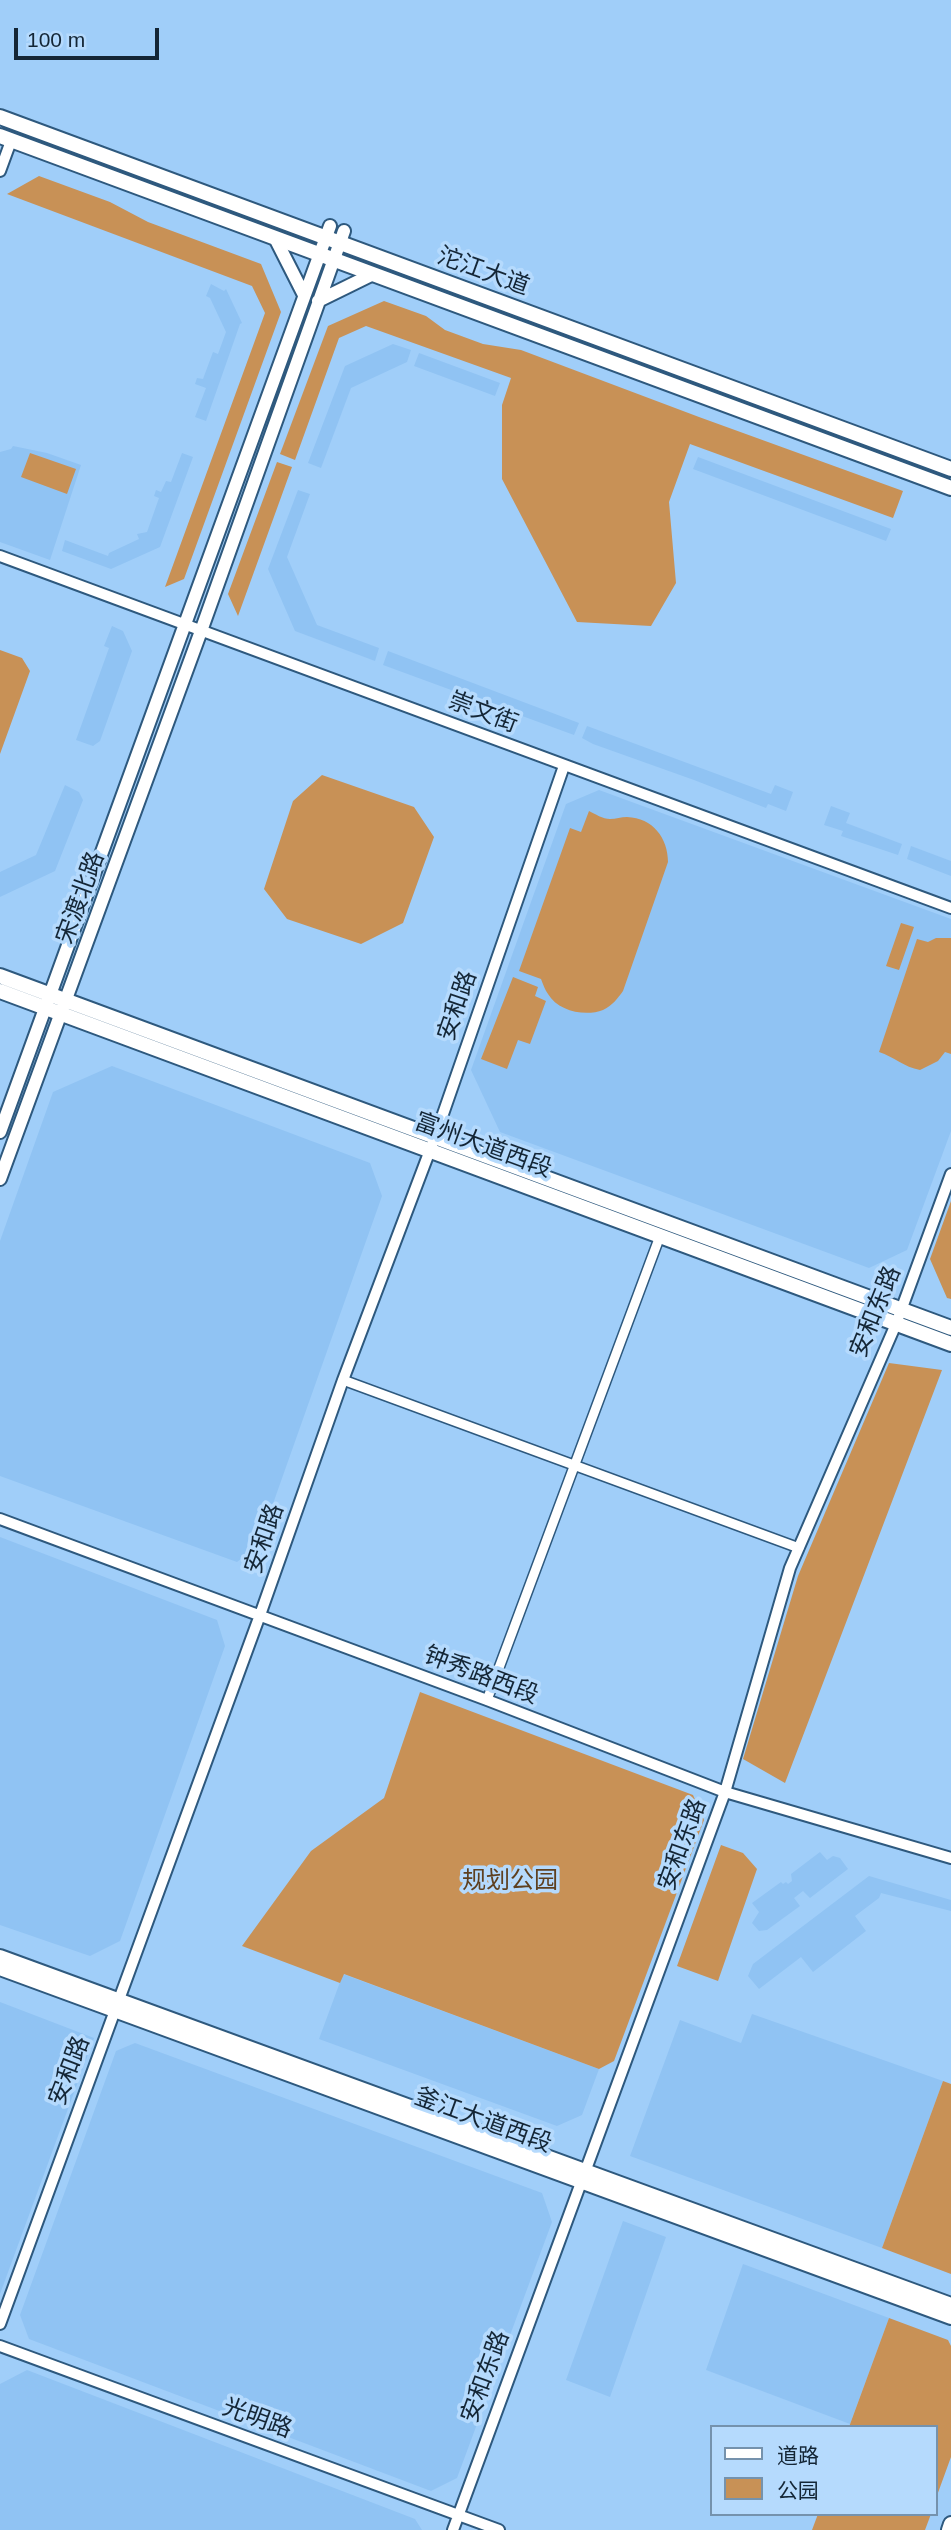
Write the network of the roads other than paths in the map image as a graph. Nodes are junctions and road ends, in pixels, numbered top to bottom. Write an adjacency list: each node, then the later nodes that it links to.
1 (0, 117): 4 (main road, 沱江大道)
2 (6, 139): 3 (street); 5 (main road, 沱江大道)
3 (0, 171)
4 (335, 235): 6 (main road); 10 (main road, 沱江大道)
5 (275, 238): 6 (main road, 沱江大道); 8 (main road)
6 (326, 257): 7 (main road, 沱江大道); 8 (main road, 宋渡北路); 9 (main road, 宋渡北路)
7 (373, 275): 9 (main road); 11 (main road, 沱江大道)
8 (304, 295): 13 (main road, 宋渡北路)
9 (318, 301): 14 (main road, 宋渡北路)
10 (951, 469)
11 (951, 488)
12 (0, 556): 13 (street, 崇文街)
13 (186, 625): 14 (street, 崇文街); 19 (main road, 宋渡北路)
14 (201, 631): 15 (street, 崇文街); 20 (main road, 宋渡北路)
15 (564, 766): 16 (street, 崇文街); 22 (street, 安和路)
16 (951, 908)
17 (0, 976): 19 (main road, 富州大道西段)
18 (0, 991): 19 (main road, 富州大道西段)
19 (48, 1001): 20 (main road, 富州大道西段); 21 (main road, 宋渡北路)
20 (63, 1007): 22 (main road, 富州大道西段); 24 (main road, 宋渡北路)
21 (0, 1132)
22 (433, 1144): 25 (main road, 富州大道西段); 26 (main road, 富州大道西段); 29 (street, 安和路)
23 (951, 1174): 26 (street, 安和东路)
24 (0, 1179)
25 (660, 1236): 26 (main road, 富州大道西段); 30 (street)
26 (898, 1317): 27 (main road, 富州大道西段); 28 (main road, 富州大道西段); 32 (street, 安和东路)
27 (951, 1328)
28 (951, 1344)
29 (343, 1380): 30 (street); 33 (street, 安和路)
30 (575, 1465): 32 (street); 34 (street)
31 (0, 1518): 33 (street, 钟秀路西段)
32 (799, 1548): 35 (street, 安和东路)
33 (260, 1615): 34 (street, 钟秀路西段); 39 (street, 安和路)
34 (487, 1700): 35 (street, 钟秀路西段)
35 (725, 1792): 36 (street, 钟秀路西段); 40 (street, 安和东路)
36 (951, 1858)
37 (0, 1956): 39 (main road, 釜江大道西段)
38 (0, 1968): 39 (main road, 釜江大道西段)
39 (117, 2005): 40 (main road, 釜江大道西段); 43 (street, 安和路)
40 (581, 2176): 41 (main road, 釜江大道西段); 42 (main road, 釜江大道西段); 45 (street, 安和东路)
41 (951, 2305)
42 (951, 2317)
43 (0, 2324)
44 (0, 2346): 45 (street, 光明路)
45 (458, 2515): 47 (street, 安和东路); 48 (street, 光明路)
46 (951, 2524): 49 (main road)
47 (453, 2530)
48 (499, 2530)
49 (949, 2530)

